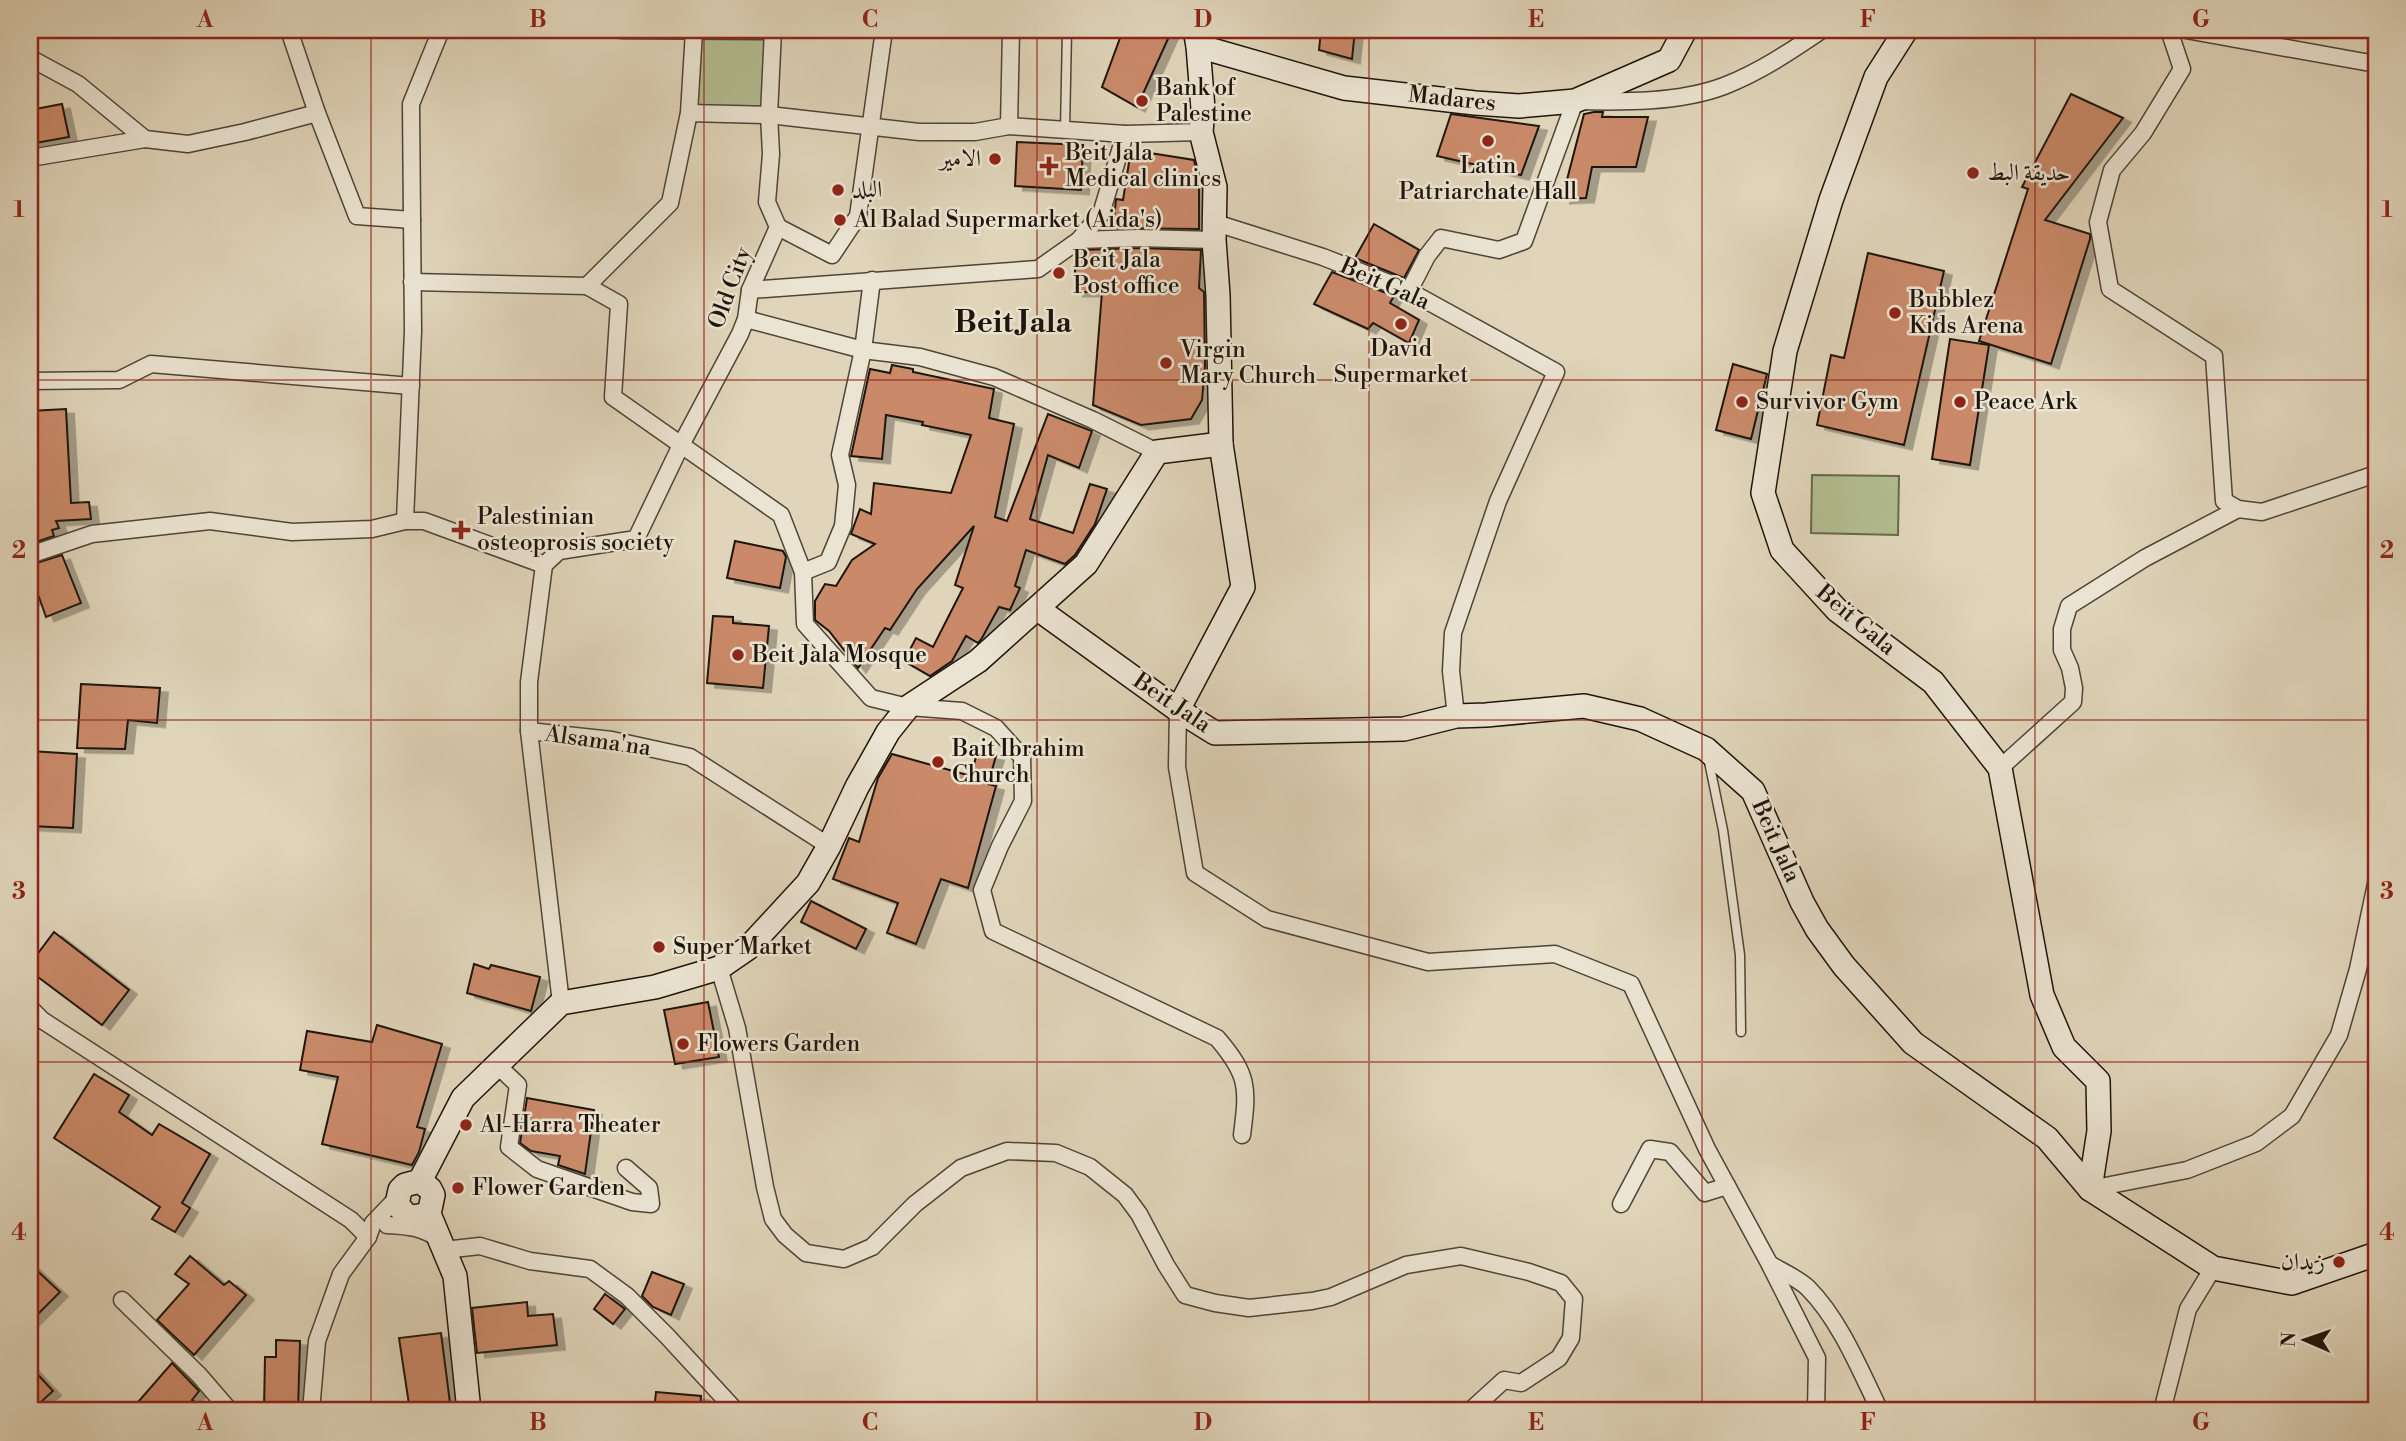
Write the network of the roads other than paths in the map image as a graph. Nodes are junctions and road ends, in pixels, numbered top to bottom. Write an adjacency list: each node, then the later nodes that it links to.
1 (289, 30): 18 (street)
2 (441, 30): 28 (street)
3 (621, 30): 13 (street)
4 (773, 30): 13 (street); 20 (street)
5 (884, 30): 21 (street, Old City)
6 (1011, 30): 22 (street)
7 (1067, 30): 23 (lane)
8 (1685, 30): 17 (street, Madares)
9 (1822, 30): 17 (street)
10 (1906, 30): 56 (street, Beit Gala)
11 (2169, 30): 45 (street)
12 (2186, 30): 16 (street)
13 (694, 31): 19 (street)
14 (1196, 38): 17 (street, Madares); 24 (street)
15 (30, 58): 26 (street)
16 (2376, 64)
17 (1575, 101): 36 (street)
18 (317, 113): 26 (street); 28 (street)
19 (689, 113): 20 (street); 34 (street)
20 (769, 115): 21 (street); 29 (street)
21 (871, 125): 22 (street); 29 (street, Old City)
22 (1009, 126): 23 (street)
23 (1065, 130): 25 (street)
24 (1201, 132): 25 (street); 30 (street)
25 (1125, 134): 31 (street)
26 (145, 139): 27 (street)
27 (30, 158)
28 (412, 220): 33 (street)
29 (778, 227): 35 (street, Old City)
30 (1215, 232): 31 (street, Beit Gala); 36 (street, Beit Gala); 41 (street)
31 (1079, 240): 32 (street)
32 (872, 280): 35 (street); 38 (street)
33 (412, 282): 34 (street); 40 (street)
34 (587, 286): 42 (street)
35 (750, 290): 37 (street, Old City)
36 (1409, 291): 53 (street, Beit Gala)
37 (746, 319): 38 (street); 42 (street, Old City)
38 (863, 349): 43 (street); 49 (street)
39 (30, 381): 40 (street)
40 (411, 386): 46 (street)
41 (1221, 444): 43 (street); 52 (street)
42 (681, 445): 48 (street, Old City); 49 (street)
43 (1157, 452): 50 (street)
44 (2376, 474): 45 (street)
45 (2238, 509): 56 (street)
46 (405, 521): 47 (street); 48 (street)
47 (30, 555)
48 (544, 565): 54 (street)
49 (803, 572): 51 (street)
50 (1038, 609): 51 (street); 52 (street, Beit Jala)
51 (908, 707): 57 (street); 64 (street)
52 (1178, 710): 53 (street, Beit Jala); 67 (street)
53 (1456, 716): 55 (street, Beit Jala)
54 (529, 731): 57 (street, Alsama'na); 60 (street, Alsama'na)
55 (1706, 749): 62 (lane); 68 (street, Beit Jala)
56 (2000, 768): 68 (street, Beit Gala)
57 (829, 846): 59 (street)
58 (2376, 884): 68 (street)
59 (719, 968): 60 (street); 83 (street)
60 (561, 1003): 63 (street)
61 (30, 1008): 73 (street)
62 (1741, 1032)
63 (497, 1065): 65 (street); 66 (street)
64 (1242, 1135)
65 (626, 1168)
66 (420, 1181): 69 (street); 71 (street)
67 (1727, 1185): 70 (street); 76 (street)
68 (2090, 1189): 77 (street, Beit Jala)
69 (398, 1197): 71 (street); 73 (street)
70 (1621, 1204)
71 (421, 1216): 72 (street); 74 (street)
72 (387, 1226): 73 (street); 74 (street)
73 (368, 1237): 80 (street)
74 (442, 1245): 81 (street); 82 (street)
75 (2376, 1254): 77 (street, Beit Jala)
76 (1769, 1263): 84 (street); 85 (street)
77 (2213, 1268): 86 (street)
78 (121, 1300): 79 (street)
79 (230, 1411)
80 (311, 1411)
81 (470, 1411)
82 (736, 1411)
83 (1470, 1411)
84 (1816, 1411)
85 (1880, 1411)
86 (2162, 1411)

